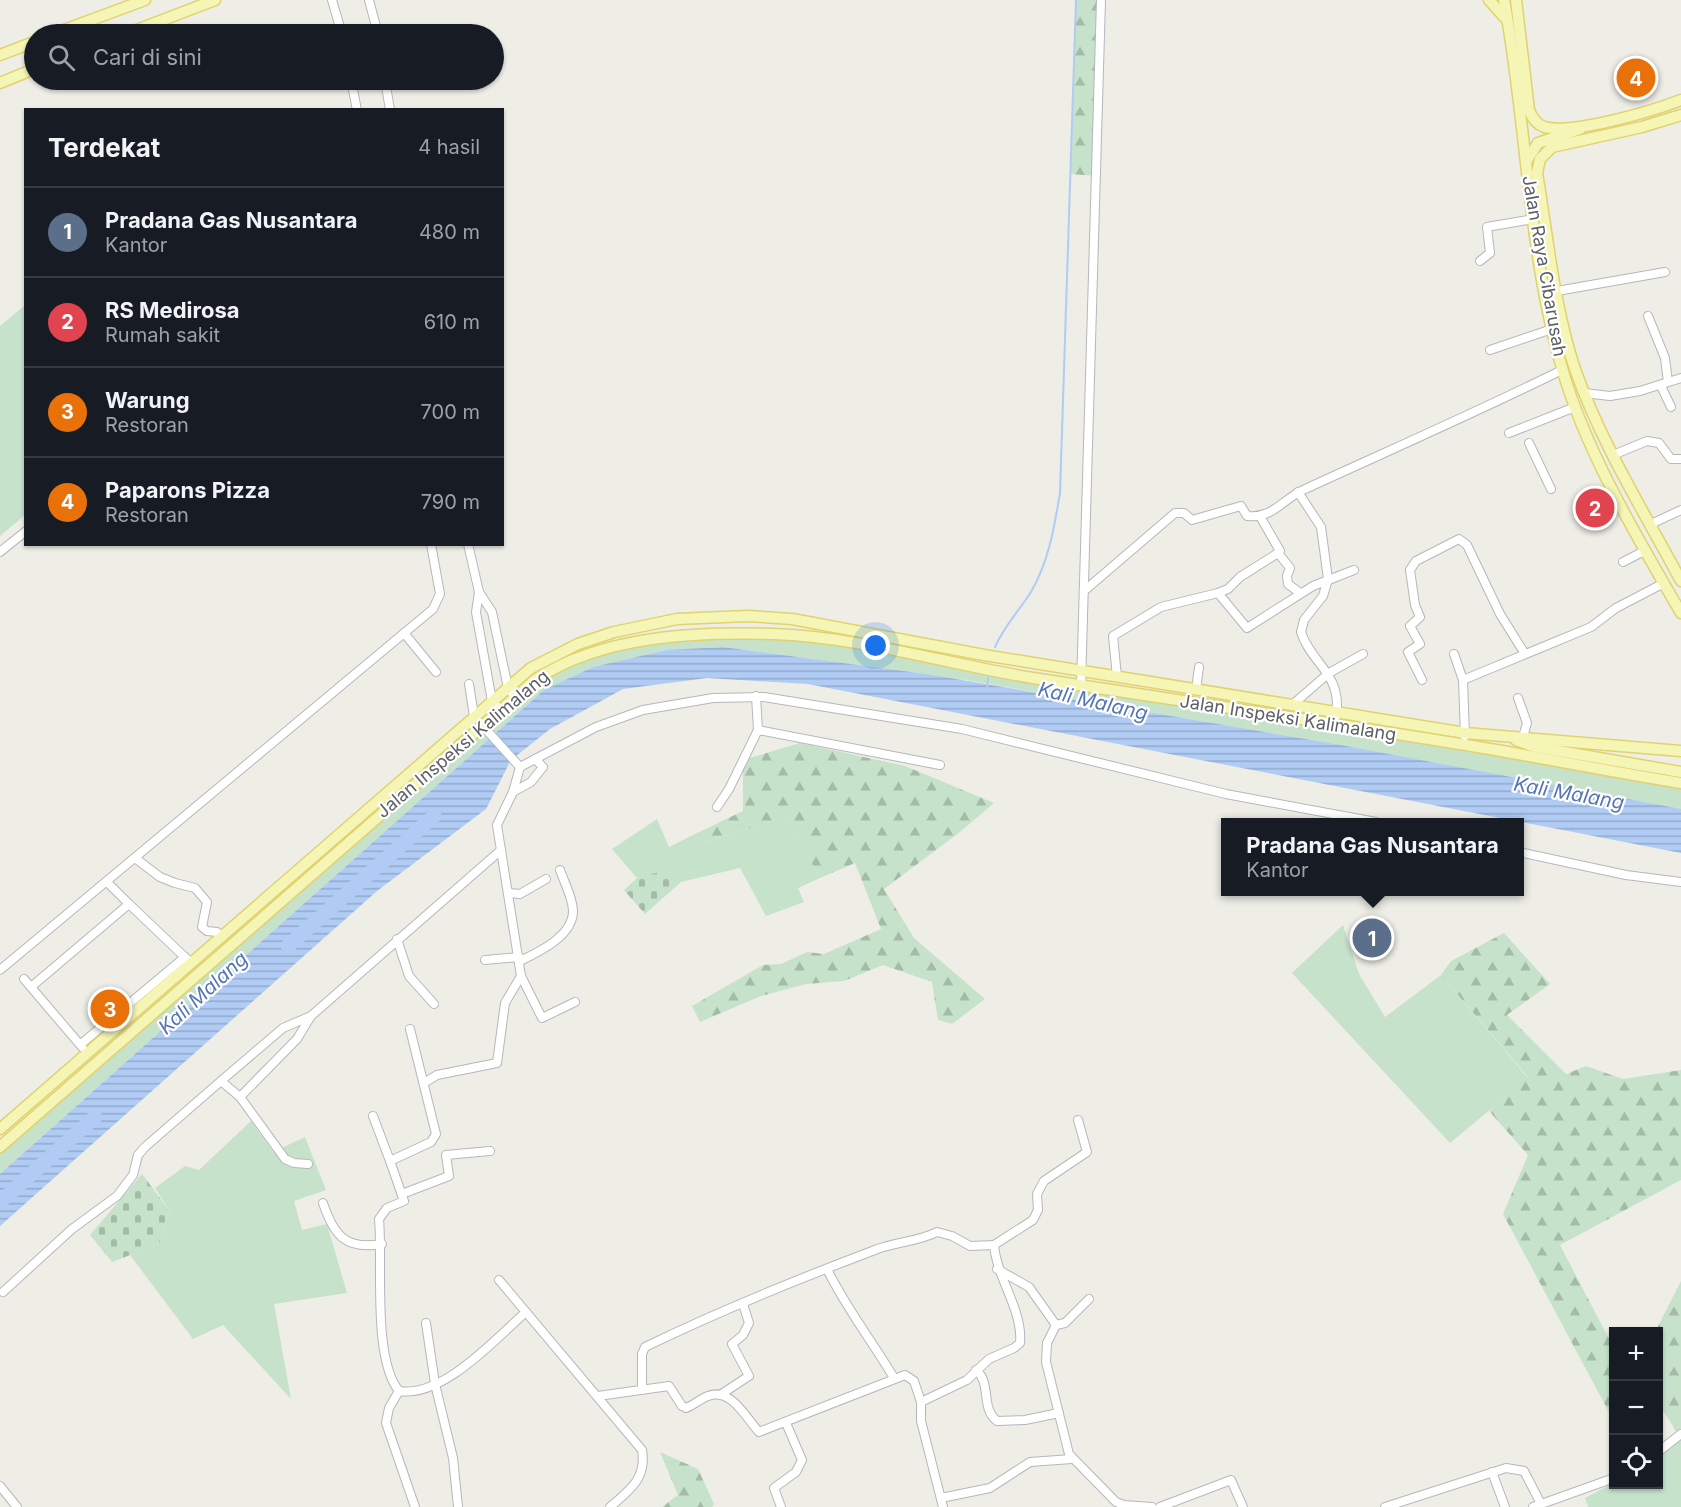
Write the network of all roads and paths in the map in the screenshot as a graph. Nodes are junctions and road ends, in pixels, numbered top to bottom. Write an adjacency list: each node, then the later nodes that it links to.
1 (145, 0): 10 (main road)
2 (215, 0): 11 (main road)
3 (332, 0): 12 (street)
4 (369, 0): 13 (street)
5 (1101, 0): 61 (street)
6 (1489, 0): 9 (main road)
7 (1504, 0): 9 (main road, Jalan Raya Cibarusah)
8 (1516, 0): 25 (main road)
9 (1508, 22): 24 (main road, Jalan Raya Cibarusah)
10 (80, 24)
11 (152, 24)
12 (339, 24)
13 (375, 24)
14 (24, 46): 15 (main road)
15 (0, 55)
16 (24, 73): 17 (main road)
17 (0, 83)
18 (353, 90): 21 (street)
19 (387, 90): 22 (street)
20 (1681, 100): 25 (main road)
21 (357, 108)
22 (390, 108)
23 (1681, 115): 26 (main road, Jalan Raya Cibarusah)
24 (1520, 118): 26 (main road); 27 (main road, Jalan Raya Cibarusah)
25 (1593, 125): 26 (main road)
26 (1542, 146): 27 (main road); 31 (main road, Jalan Raya Cibarusah)
27 (1526, 164): 28 (main road, Jalan Raya Cibarusah)
28 (1533, 219): 29 (street); 33 (main road, Jalan Raya Cibarusah)
29 (1480, 261)
30 (1665, 272): 31 (street)
31 (1557, 291): 38 (main road, Jalan Raya Cibarusah)
32 (1648, 315): 37 (street)
33 (1552, 329): 34 (street); 35 (main road, Jalan Raya Cibarusah)
34 (1490, 350)
35 (1562, 370): 39 (main road, Jalan Raya Cibarusah); 46 (street)
36 (1681, 378): 37 (street)
37 (1664, 384): 38 (street); 40 (street)
38 (1584, 393): 43 (main road, Jalan Raya Cibarusah)
39 (1575, 407): 41 (street); 53 (main road, Jalan Raya Cibarusah)
40 (1671, 407)
41 (1509, 433)
42 (1529, 443): 45 (street)
43 (1613, 455): 44 (street); 49 (main road, Jalan Raya Cibarusah)
44 (1681, 459)
45 (1551, 489)
46 (1298, 492): 48 (street); 58 (street)
47 (1681, 510): 49 (street)
48 (1262, 518): 55 (street); 61 (street)
49 (1651, 524): 59 (main road, Jalan Raya Cibarusah)
50 (24, 533): 54 (street)
51 (431, 546): 67 (street)
52 (468, 546): 62 (street)
53 (1646, 550): 56 (street); 60 (main road, Jalan Raya Cibarusah)
54 (0, 552)
55 (1278, 553): 63 (street); 64 (street)
56 (1623, 562)
57 (1354, 570): 58 (street)
58 (1328, 579): 64 (street); 75 (street)
59 (1681, 581)
60 (1664, 583): 65 (main road, Jalan Raya Cibarusah); 71 (street)
61 (1084, 591): 74 (street)
62 (479, 592): 84 (street); 89 (street)
63 (1218, 593): 64 (street); 76 (street)
64 (1300, 593)
65 (1681, 613)
66 (787, 618): 68 (main road); 74 (main road, Jalan Inspeksi Kalimalang); 77 (main road, Jalan Inspeksi Kalimalang)
67 (404, 633): 73 (street); 113 (street)
68 (785, 634): 77 (main road, Jalan Inspeksi Kalimalang); 81 (main road, Jalan Inspeksi Kalimalang)
69 (1364, 654): 75 (street)
70 (1454, 654): 79 (street)
71 (1525, 654): 78 (street); 79 (street)
72 (1199, 667): 83 (street)
73 (436, 672)
74 (1081, 672): 76 (main road, Jalan Inspeksi Kalimalang); 81 (street)
75 (1329, 673): 90 (street); 92 (street)
76 (1117, 677): 82 (main road, Jalan Inspeksi Kalimalang)
77 (526, 680): 84 (main road, Jalan Inspeksi Kalimalang)
78 (1422, 680)
79 (1463, 680): 96 (street)
80 (469, 684): 93 (street)
81 (1081, 685): 88 (main road, Jalan Inspeksi Kalimalang)
82 (1170, 686): 83 (main road, Jalan Inspeksi Kalimalang); 88 (main road)
83 (1196, 690): 86 (main road, Jalan Inspeksi Kalimalang)
84 (511, 692): 89 (main road, Jalan Inspeksi Kalimalang)
85 (756, 696): 95 (street); 103 (street); 110 (street)
86 (1246, 698): 90 (main road, Jalan Inspeksi Kalimalang); 91 (main road)
87 (1518, 698): 98 (street)
88 (1169, 699): 91 (main road, Jalan Inspeksi Kalimalang)
89 (496, 705): 93 (main road, Jalan Inspeksi Kalimalang)
90 (1292, 705): 92 (main road, Jalan Inspeksi Kalimalang)
91 (1245, 711): 94 (main road, Jalan Inspeksi Kalimalang)
92 (1337, 711): 94 (street); 96 (main road, Jalan Inspeksi Kalimalang)
93 (478, 721): 104 (street); 120 (main road, Jalan Inspeksi Kalimalang); 140 (main road, Jalan Inspeksi Kalimalang)
94 (1335, 725): 99 (main road, Jalan Inspeksi Kalimalang)
95 (758, 730): 105 (street); 109 (street)
96 (1465, 733): 97 (main road, Jalan Inspeksi Kalimalang); 99 (street)
97 (1504, 736): 98 (main road, Jalan Inspeksi Kalimalang); 100 (main road)
98 (1523, 737): 102 (main road, Jalan Inspeksi Kalimalang)
99 (1464, 745): 101 (main road, Jalan Inspeksi Kalimalang)
100 (1537, 747): 101 (main road); 106 (main road)
101 (1498, 750): 107 (main road, Jalan Inspeksi Kalimalang)
102 (1681, 751)
103 (535, 759): 104 (street); 108 (street)
104 (516, 764): 108 (street)
105 (940, 765)
106 (1681, 772)
107 (1681, 783)
108 (513, 792): 111 (street)
109 (717, 807)
110 (1355, 818)
111 (501, 850): 118 (street); 121 (street)
112 (1524, 853): 117 (street)
113 (135, 858): 116 (street); 120 (street)
114 (560, 870): 122 (street)
115 (546, 879): 118 (street)
116 (106, 882): 119 (street); 125 (street)
117 (1681, 882)
118 (509, 893): 122 (street)
119 (129, 904): 123 (street); 128 (street)
120 (220, 938): 123 (main road, Jalan Inspeksi Kalimalang)
121 (397, 939): 130 (street); 131 (street)
122 (520, 959): 124 (street); 126 (street)
123 (188, 960): 133 (main road, Jalan Inspeksi Kalimalang)
124 (485, 960)
125 (0, 970)
126 (521, 976): 129 (street); 135 (street)
127 (24, 979): 128 (street)
128 (31, 987): 133 (street)
129 (575, 1002)
130 (434, 1004)
131 (311, 1016): 134 (street); 136 (street)
132 (410, 1029): 135 (street)
133 (84, 1049): 139 (main road, Jalan Inspeksi Kalimalang)
134 (221, 1081): 136 (street); 151 (street)
135 (424, 1083): 142 (street)
136 (240, 1097): 143 (street)
137 (373, 1116): 142 (street)
138 (1078, 1120): 147 (street)
139 (0, 1130)
140 (0, 1147)
141 (490, 1151): 144 (street)
142 (390, 1161): 144 (street)
143 (308, 1164)
144 (402, 1194): 146 (street)
145 (323, 1203): 146 (street)
146 (382, 1244): 161 (street)
147 (994, 1245): 148 (street); 149 (street)
148 (826, 1269): 153 (street); 158 (street)
149 (997, 1269): 156 (street); 157 (street)
150 (499, 1280): 154 (street)
151 (3, 1292)
152 (1089, 1299): 156 (street)
153 (743, 1304): 160 (street); 162 (street)
154 (526, 1312): 159 (street); 163 (street)
155 (426, 1323): 159 (street)
156 (1056, 1325): 165 (street)
157 (976, 1370): 164 (street); 165 (street)
158 (894, 1378): 164 (street); 166 (street)
159 (435, 1384): 161 (street); 177 (street)
160 (642, 1390): 162 (street); 163 (street)
161 (399, 1391): 176 (street)
162 (720, 1395): 166 (street)
163 (598, 1396): 178 (street)
164 (921, 1402): 173 (street)
165 (1059, 1413): 169 (street)
166 (786, 1423): 179 (street)
167 (1681, 1434): 168 (street)
168 (1663, 1449)
169 (1072, 1459): 173 (street); 180 (street)
170 (1492, 1472): 174 (street); 183 (street); 184 (street)
171 (1609, 1480): 174 (street)
172 (0, 1486): 175 (street)
173 (942, 1503)
174 (1537, 1505)
175 (18, 1507)
176 (415, 1507)
177 (458, 1507)
178 (610, 1507)
179 (781, 1507)
180 (1152, 1507)
181 (1160, 1507): 182 (street)
182 (1243, 1507)
183 (1385, 1507)
184 (1505, 1507)

